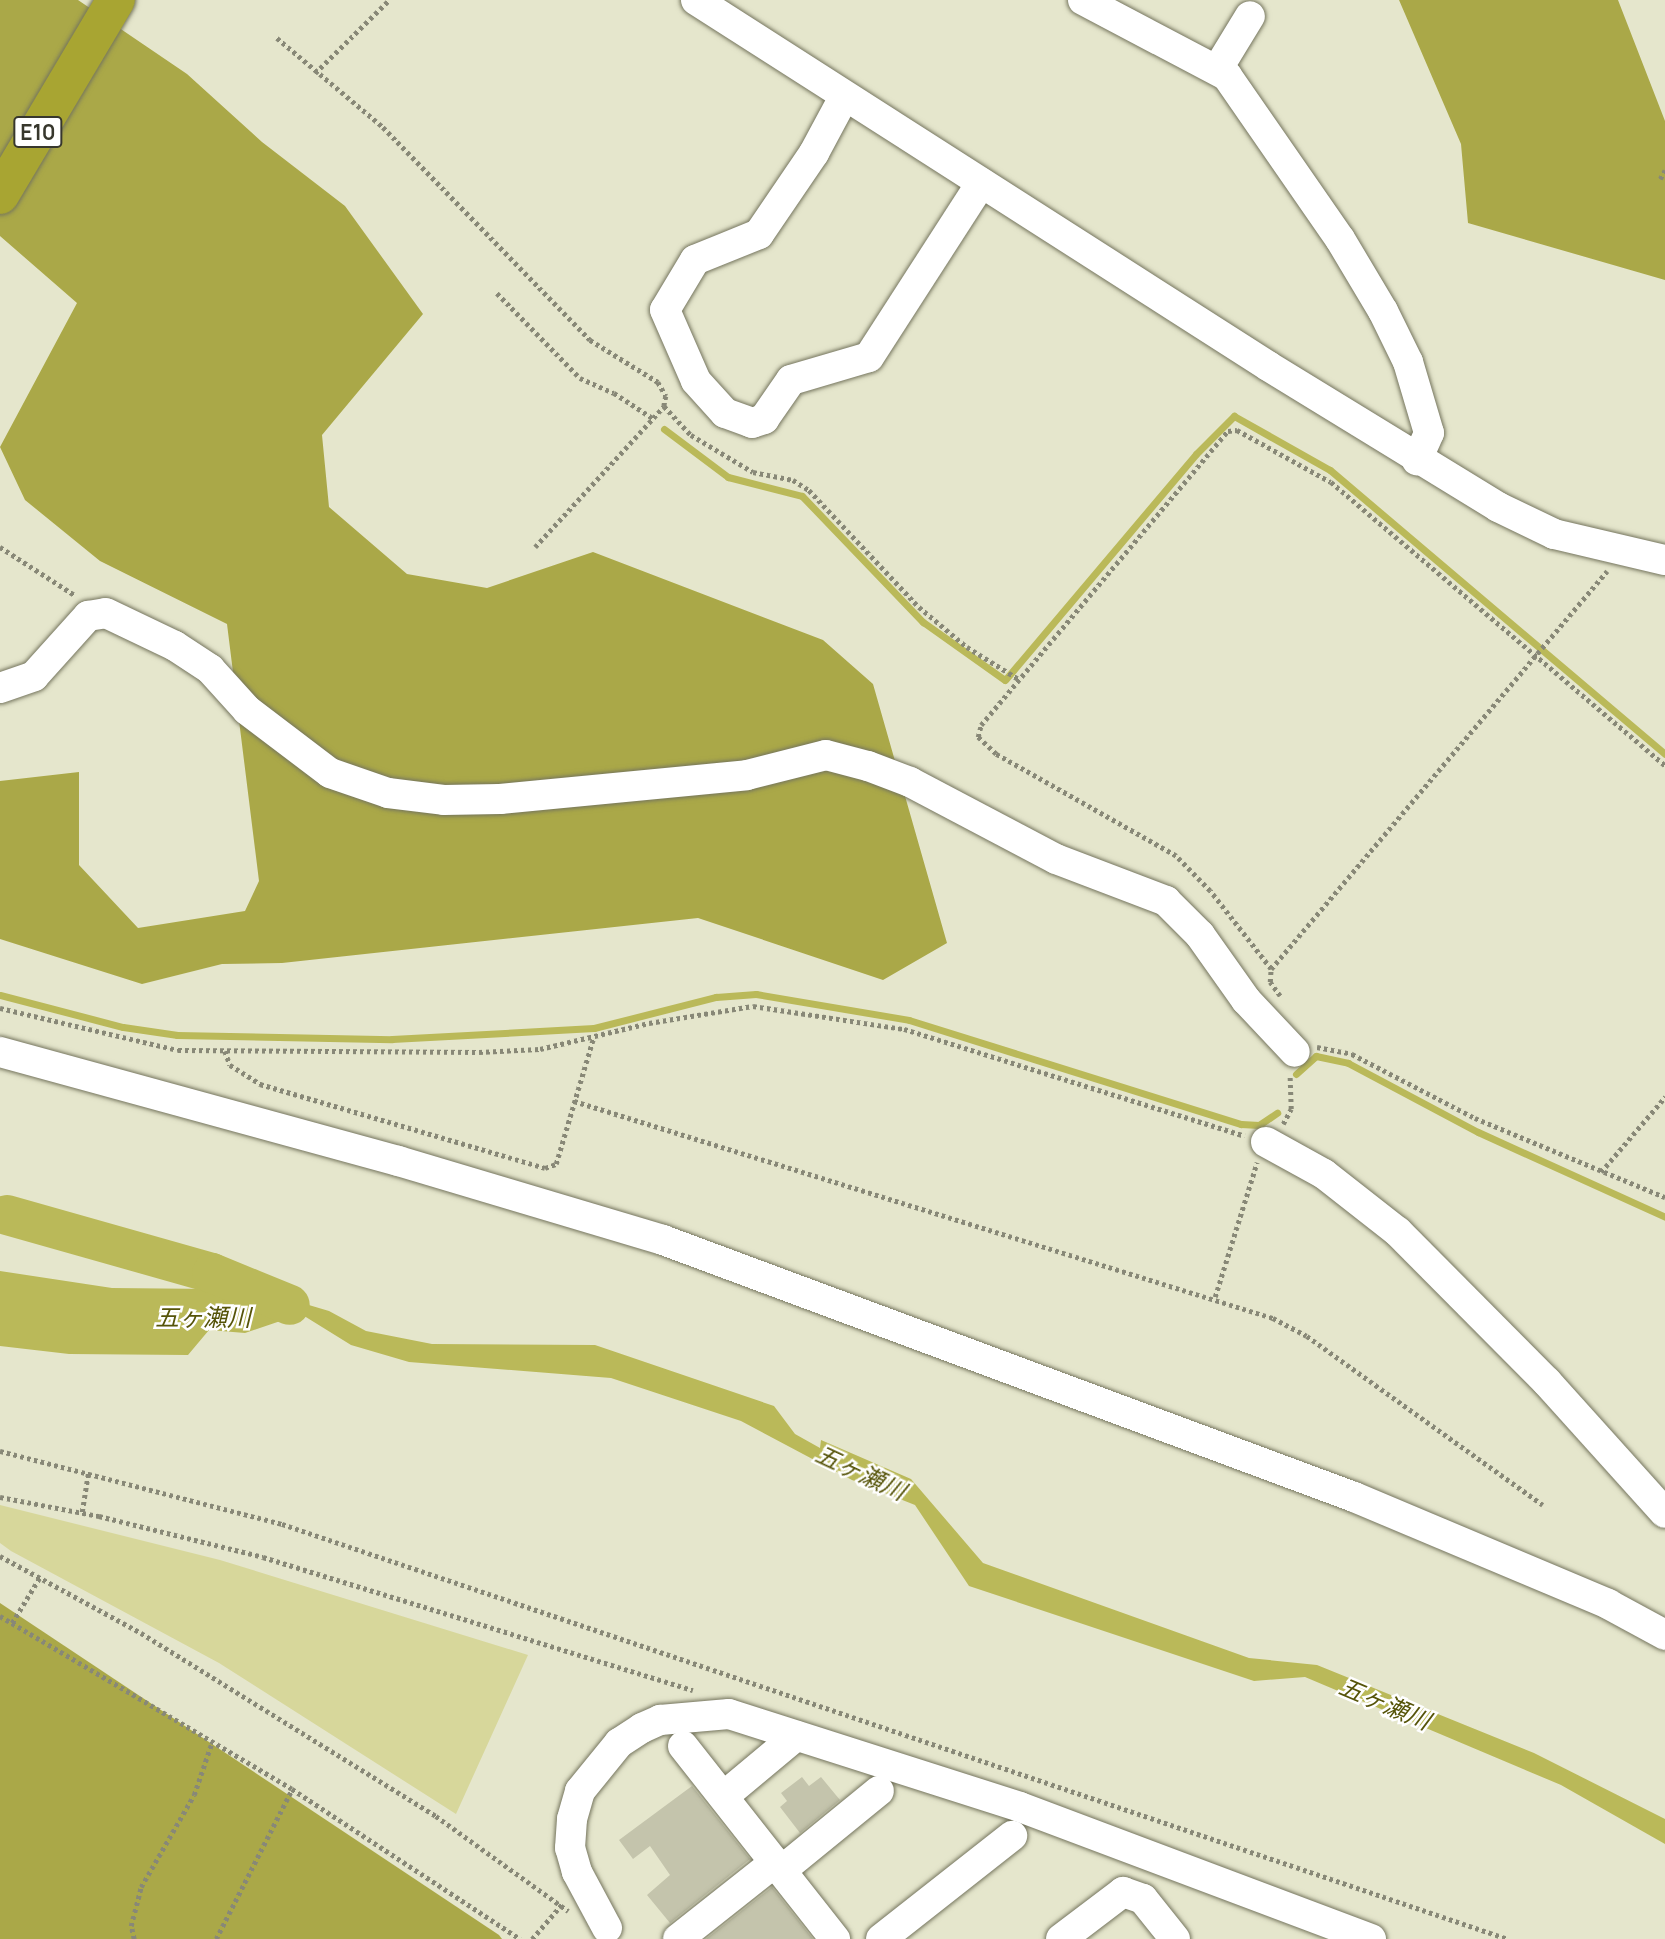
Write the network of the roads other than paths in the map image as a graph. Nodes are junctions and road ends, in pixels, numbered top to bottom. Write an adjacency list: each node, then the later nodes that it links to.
1 (99, 0): 11 (highway)
2 (116, 0): 7 (highway, E10)
3 (124, 0): 7 (highway, E10)
4 (696, 0): 9 (street)
5 (1083, 0): 8 (street)
6 (1250, 16): 8 (street)
7 (75, 68): 11 (highway, E10)
8 (1217, 70): 12 (street)
9 (844, 97): 10 (street); 10 (street)
10 (981, 183): 12 (street)
11 (0, 192)
12 (1417, 460): 13 (street)
13 (1665, 560)
14 (0, 688): 15 (street)
15 (1304, 1049)
16 (0, 1052): 19 (street)
17 (1266, 1142): 18 (street)
18 (1665, 1513)
19 (1665, 1634)
20 (796, 1736): 23 (street); 26 (street); 32 (street)
21 (683, 1746): 23 (street)
22 (879, 1791): 25 (street)
23 (724, 1796): 25 (street)
24 (1012, 1836): 29 (street)
25 (778, 1866): 27 (street); 28 (street)
26 (607, 1928)
27 (678, 1939)
28 (835, 1939)
29 (881, 1939)
30 (1061, 1939): 31 (street)
31 (1175, 1939)
32 (1371, 1939)

